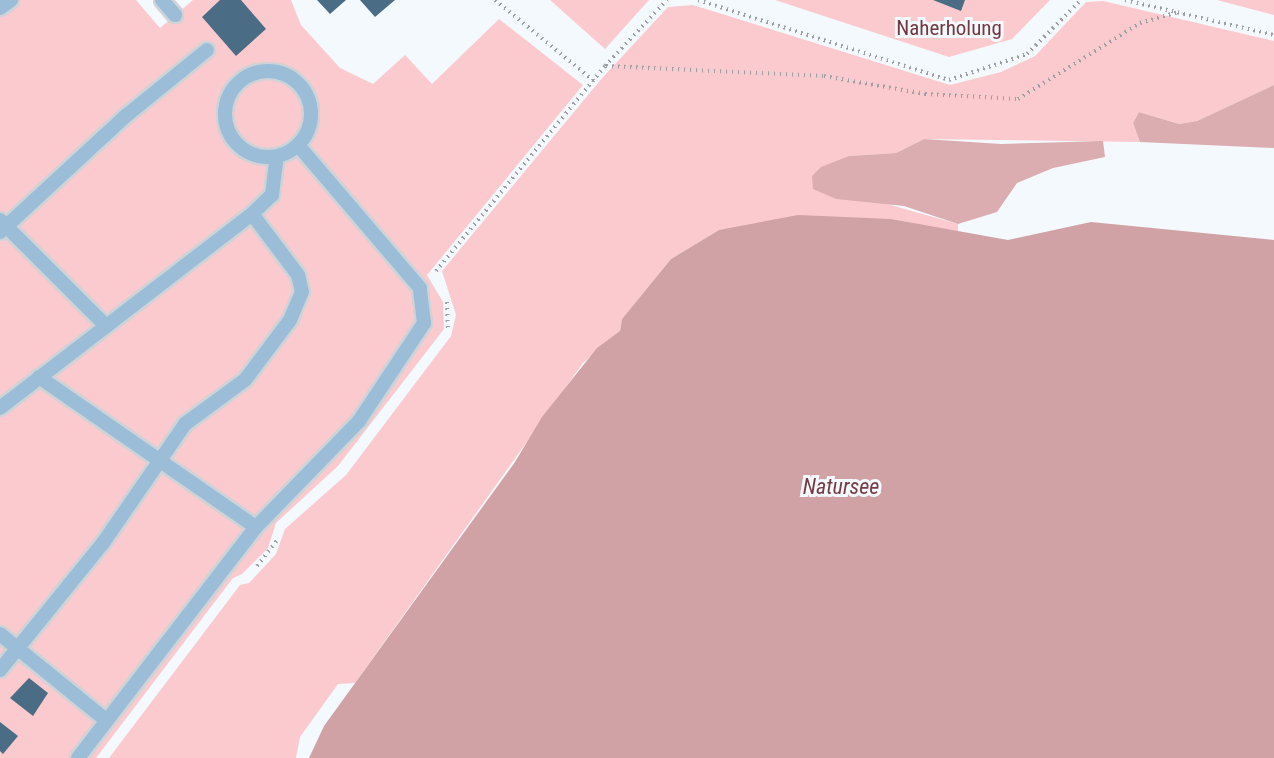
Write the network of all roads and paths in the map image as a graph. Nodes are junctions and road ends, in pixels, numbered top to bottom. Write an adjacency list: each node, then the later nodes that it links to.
1 (11, 0): 7 (lane)
2 (162, 0): 9 (lane)
3 (495, 0): 13 (path)
4 (698, 0): 5 (path)
5 (1082, 0)
6 (1125, 0): 8 (path)
7 (0, 8)
8 (1178, 12): 10 (path); 12 (path)
9 (175, 15)
10 (1274, 35)
11 (207, 50): 17 (lane)
12 (605, 66)
13 (594, 81)
14 (298, 145): 15 (lane); 15 (lane); 22 (lane)
15 (277, 156): 16 (lane)
16 (252, 214): 18 (lane); 21 (lane)
17 (2, 226): 18 (lane)
18 (106, 326): 19 (lane)
19 (39, 377): 20 (lane); 21 (lane)
20 (0, 408)
21 (157, 462): 22 (lane); 24 (lane)
22 (256, 527): 26 (lane)
23 (0, 634): 24 (lane)
24 (19, 648): 25 (lane); 26 (lane)
25 (0, 670)
26 (106, 720): 27 (lane)
27 (78, 758)

